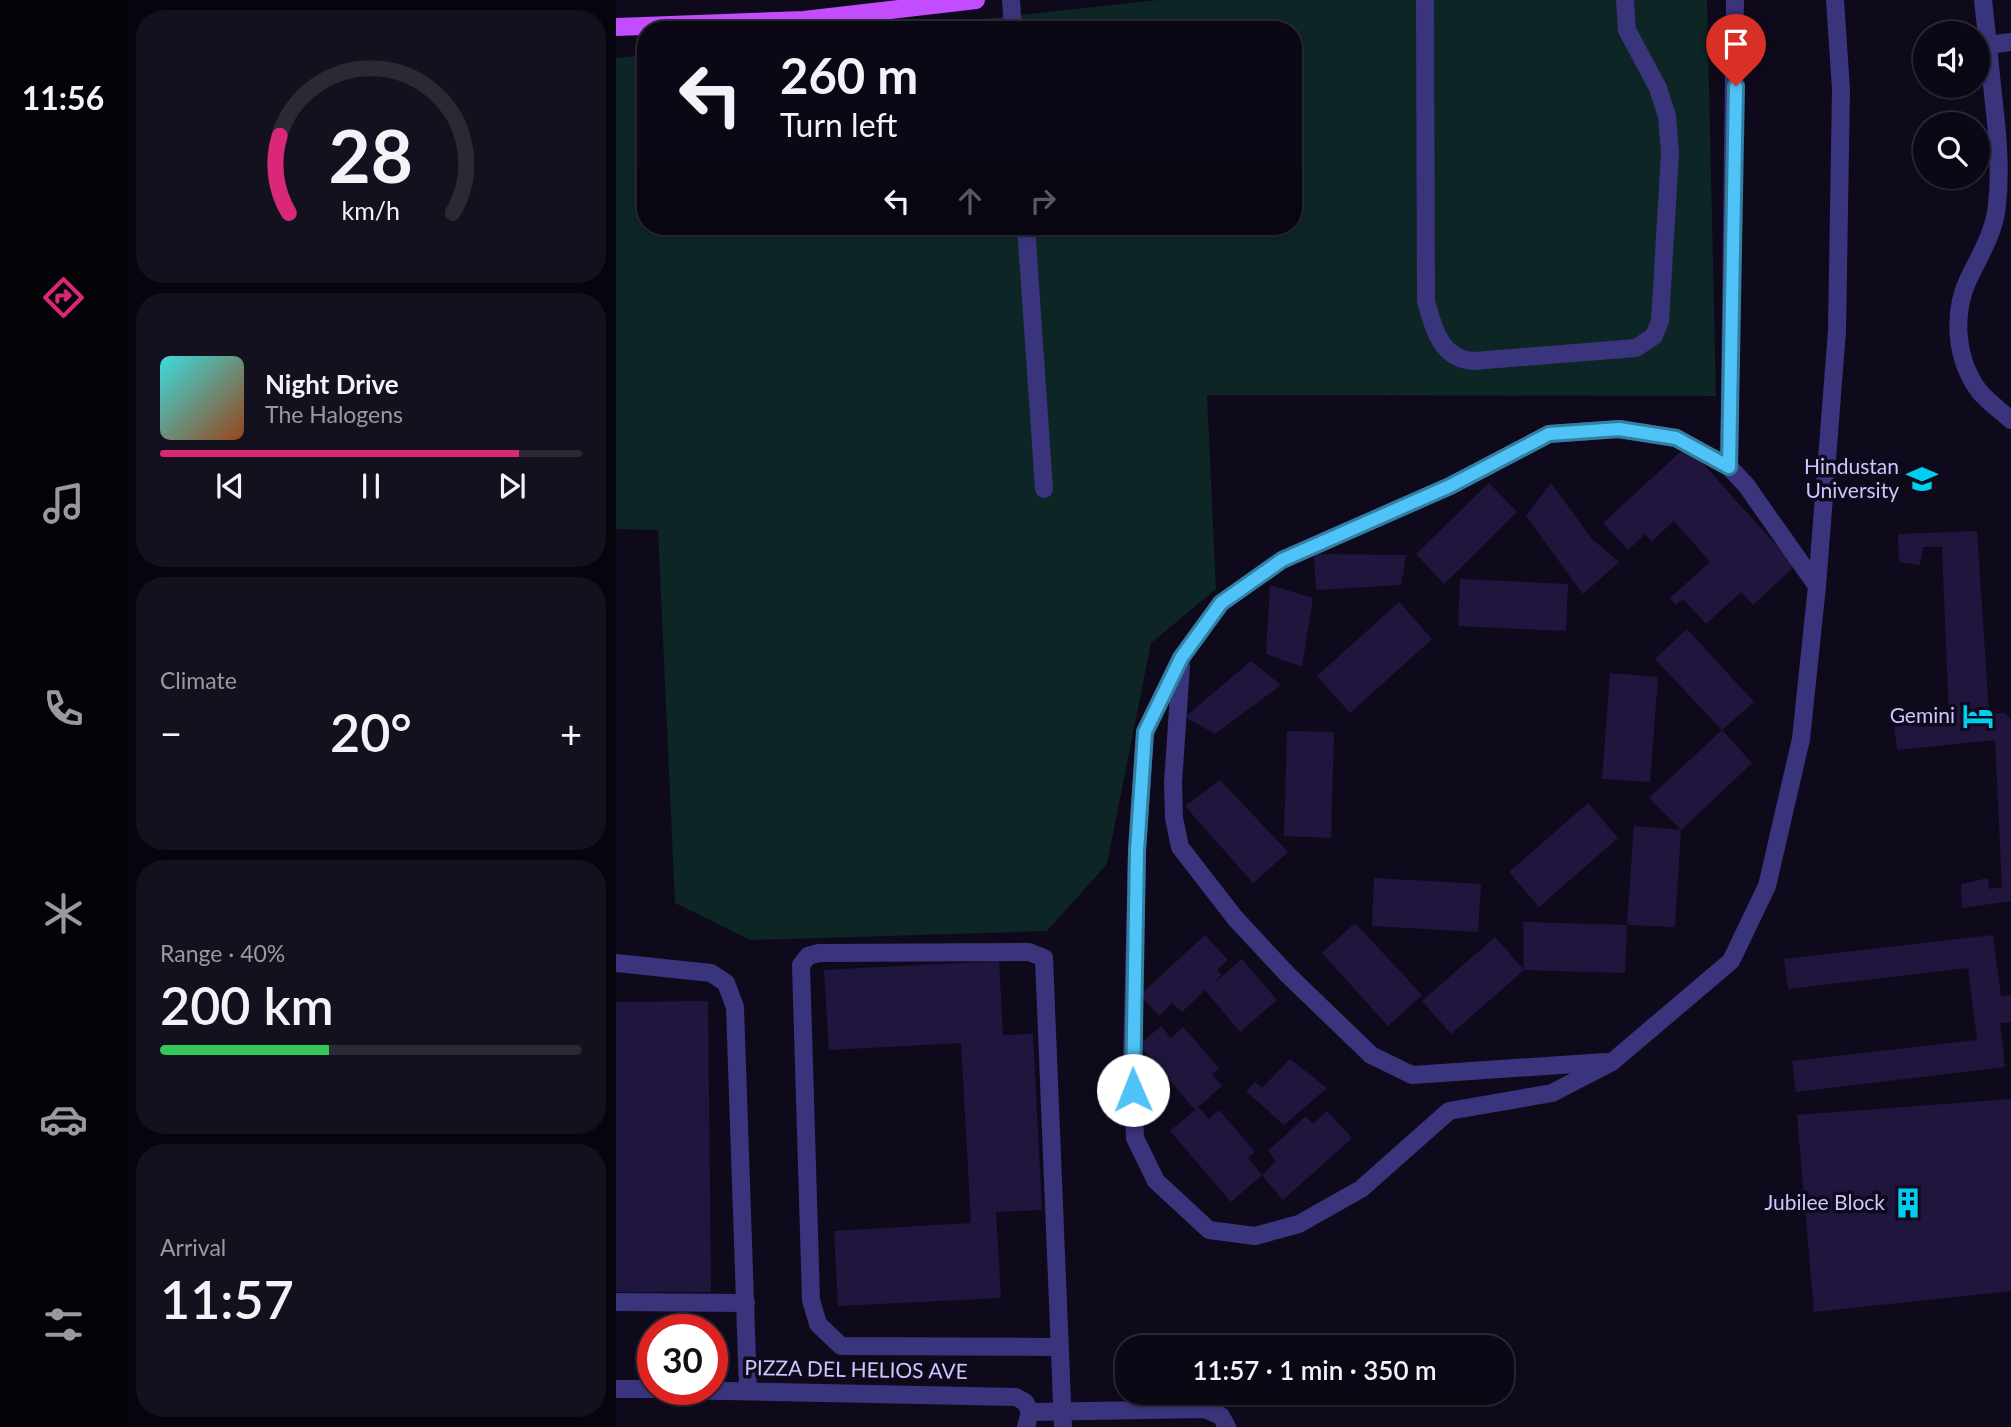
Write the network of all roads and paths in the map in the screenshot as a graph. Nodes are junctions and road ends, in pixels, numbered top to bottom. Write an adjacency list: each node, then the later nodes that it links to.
1 (975, 0): 8 (main road)
2 (1011, 0): 9 (street)
3 (1425, 0): 4 (street)
4 (1625, 0)
5 (1735, 0): 18 (street)
6 (1835, 0): 20 (street)
7 (1983, 0): 10 (street)
8 (777, 21)
9 (1012, 21)
10 (1985, 21)
11 (637, 26): 12 (main road)
12 (616, 27)
13 (2011, 42): 14 (street)
14 (1990, 45)
15 (1990, 71): 17 (street)
16 (1027, 235): 19 (street)
17 (2011, 420)
18 (1729, 467): 20 (street); 21 (street)
19 (1044, 489)
20 (1817, 586): 23 (street)
21 (1181, 658): 23 (street); 23 (street)
22 (616, 963): 25 (street)
23 (1612, 1062)
24 (616, 1302): 25 (street)
25 (746, 1303): 30 (street)
26 (1058, 1347): 26 (street); 31 (street)
27 (616, 1389): 28 (street)
28 (637, 1389)
29 (728, 1390): 30 (street, PIZZA DEL HELIOS AVE)
30 (748, 1390): 32 (street, PIZZA DEL HELIOS AVE)
31 (1062, 1419): 32 (street, PIZZA DEL HELIOS AVE); 33 (street, PIZZA DEL HELIOS AVE)
32 (1028, 1420)
33 (1227, 1427)

